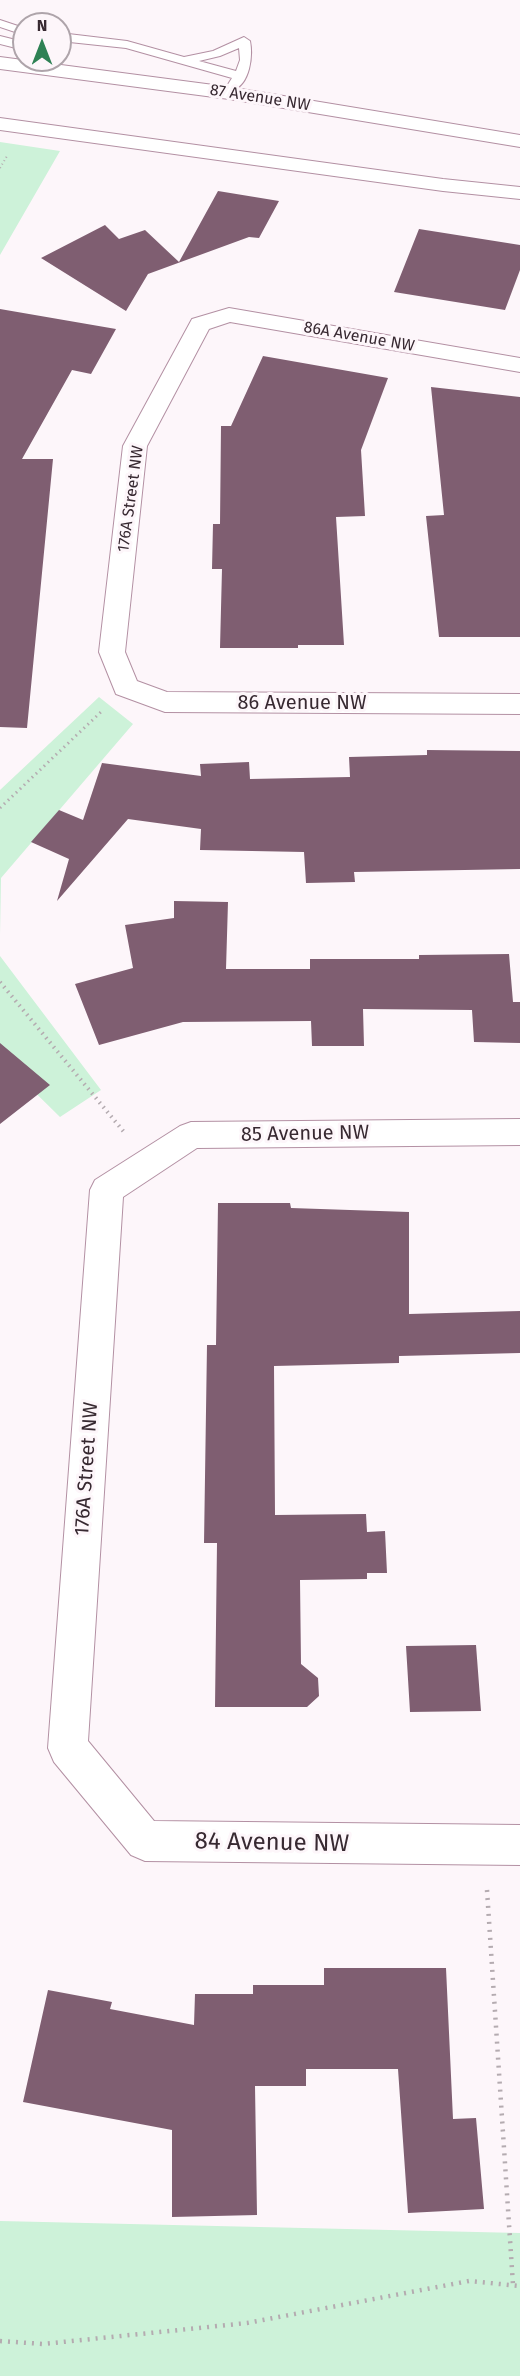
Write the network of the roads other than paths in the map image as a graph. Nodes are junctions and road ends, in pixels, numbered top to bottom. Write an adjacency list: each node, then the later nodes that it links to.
1 (72, 38): 3 (lane)
2 (72, 51): 3 (lane)
3 (179, 59): 5 (lane); 5 (lane)
4 (0, 63): 5 (street, 87 Avenue NW)
5 (234, 84): 7 (street, 87 Avenue NW)
6 (0, 124): 8 (street)
7 (520, 141)
8 (520, 193)
9 (200, 324): 10 (street, 86A Avenue NW); 11 (street, 176A Street NW)
10 (520, 365)
11 (126, 687): 12 (street, 86 Avenue NW)
12 (520, 704)
13 (520, 1132): 14 (street, 85 Avenue NW)
14 (107, 1190): 15 (street, 176A Street NW)
15 (68, 1748): 16 (street, 84 Avenue NW)
16 (502, 1845)

